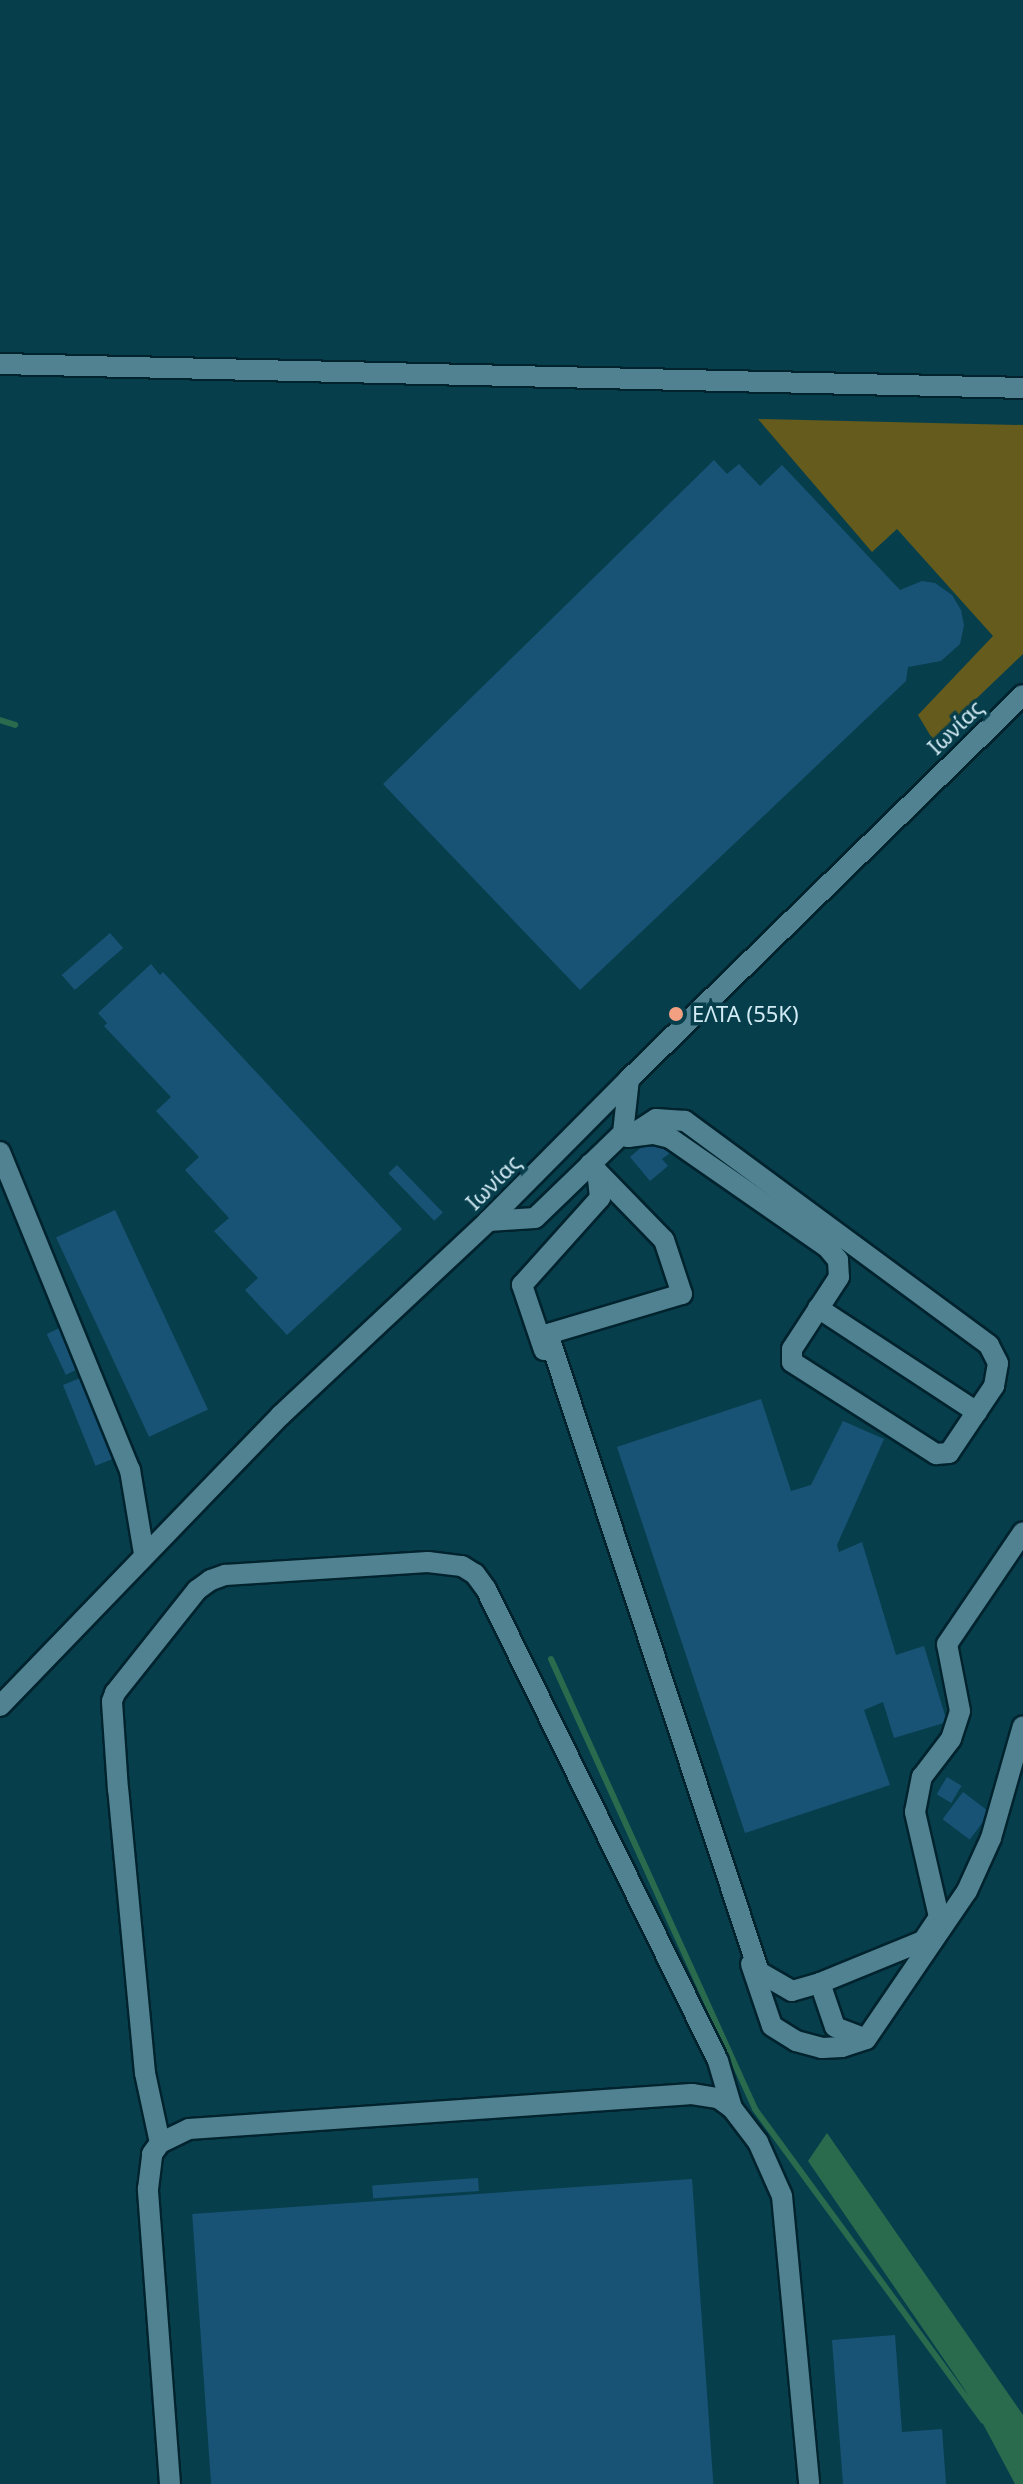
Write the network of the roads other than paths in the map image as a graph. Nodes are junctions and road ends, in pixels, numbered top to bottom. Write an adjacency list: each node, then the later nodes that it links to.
1 (0, 364): 2 (street)
2 (1023, 388)
3 (1023, 695): 4 (street, Ιωνίας)
4 (629, 1079): 5 (street); 8 (street, Ιωνίας)
5 (626, 1135): 7 (street); 9 (street); 10 (street)
6 (0, 1152): 12 (street)
7 (594, 1168): 8 (street); 15 (street); 16 (street)
8 (488, 1221): 12 (street, Ιωνίας)
9 (818, 1308): 10 (street); 10 (street)
10 (977, 1412)
11 (1023, 1532): 15 (street)
12 (144, 1554): 13 (street, Ιωνίας)
13 (0, 1706)
14 (1023, 1726): 16 (street)
15 (820, 1983): 16 (street)
16 (866, 2039)
17 (732, 2108): 18 (street); 18 (street); 20 (street)
18 (160, 2143): 19 (street)
19 (170, 2484)
20 (809, 2484)

